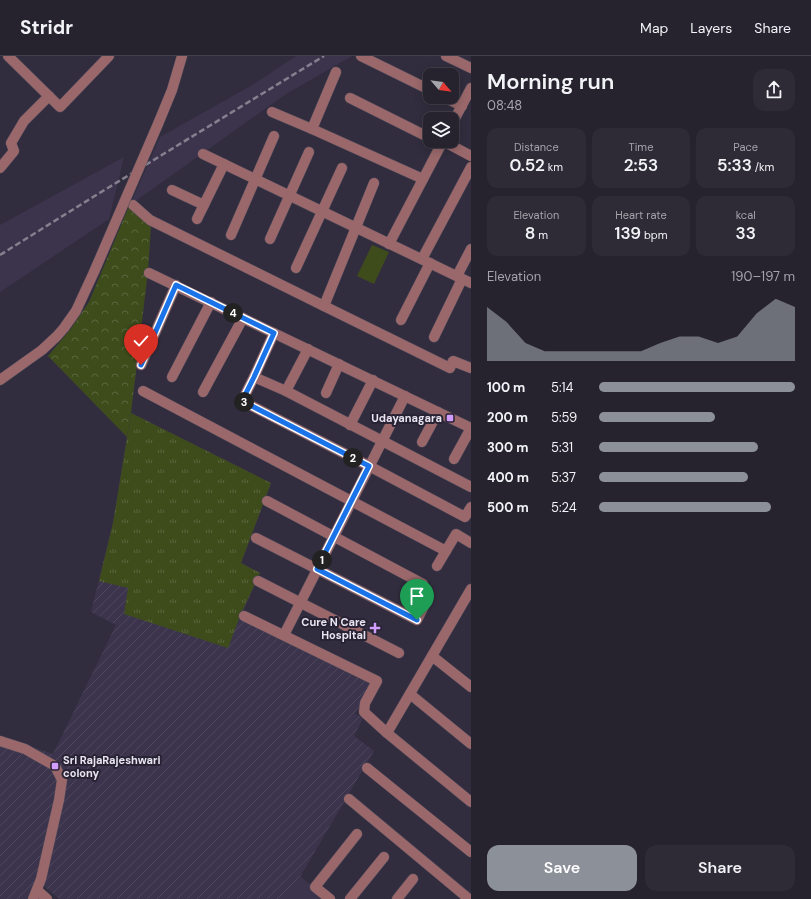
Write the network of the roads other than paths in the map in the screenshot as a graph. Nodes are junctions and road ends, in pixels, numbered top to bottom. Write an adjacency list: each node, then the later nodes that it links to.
1 (8, 56): 10 (street)
2 (109, 56): 10 (street)
3 (182, 56): 60 (street, bridge)
4 (361, 56): 8 (street)
5 (446, 56): 6 (street)
6 (471, 68)
7 (336, 72): 16 (street)
8 (423, 87)
9 (471, 88): 13 (street)
10 (49, 96): 25 (street)
11 (350, 98): 17 (street)
12 (458, 104): 13 (street)
13 (462, 106): 15 (street)
14 (272, 112): 16 (street)
15 (459, 112)
16 (312, 128): 29 (street)
17 (423, 134)
18 (274, 136): 28 (street)
19 (438, 148): 29 (street)
20 (454, 148): 23 (street)
21 (309, 152): 32 (street)
22 (203, 154): 24 (street)
23 (471, 156)
24 (224, 164): 28 (street); 34 (street)
25 (0, 168)
26 (342, 168): 35 (street)
27 (471, 168): 42 (street)
28 (256, 179): 32 (street); 38 (street)
29 (423, 179): 40 (street)
30 (374, 183): 37 (street)
31 (172, 190): 34 (street)
32 (289, 196): 35 (street); 39 (street)
33 (133, 205): 49 (street)
34 (204, 205): 36 (street)
35 (322, 211): 37 (street); 43 (street)
36 (197, 218)
37 (356, 228): 40 (street); 49 (street)
38 (231, 236)
39 (270, 240)
40 (389, 244): 42 (street)
41 (471, 249): 45 (street)
42 (426, 261): 45 (street); 51 (street)
43 (296, 268)
44 (150, 272): 47 (street)
45 (459, 277): 46 (street); 53 (street)
46 (471, 283)
47 (176, 285): 48 (street); 57 (street)
48 (211, 302): 50 (street); 58 (street)
49 (324, 306): 56 (street)
50 (243, 318): 52 (street); 64 (street)
51 (401, 320)
52 (274, 333): 54 (street); 59 (street)
53 (434, 337)
54 (308, 349): 55 (street); 62 (street)
55 (339, 364): 61 (street); 65 (street)
56 (470, 364)
57 (141, 365)
58 (172, 377)
59 (254, 377): 62 (street); 73 (street)
60 (0, 380)
61 (373, 380): 66 (street); 68 (street)
62 (286, 391): 68 (street)
63 (143, 392): 76 (street)
64 (203, 392)
65 (326, 393)
66 (405, 396): 67 (street); 70 (street)
67 (438, 412): 69 (street); 71 (street)
68 (350, 425): 70 (street)
69 (471, 428): 72 (street)
70 (382, 441): 73 (street); 74 (street)
71 (422, 442)
72 (454, 460)
73 (369, 466): 76 (street); 77 (street)
74 (471, 487)
75 (267, 500): 78 (street)
76 (352, 501): 78 (street); 81 (street)
77 (471, 507)
78 (334, 536): 83 (street); 85 (street)
79 (256, 538): 83 (street)
80 (471, 543): 81 (street)
81 (446, 551): 82 (street)
82 (437, 566)
83 (317, 569): 87 (street); 88 (street)
84 (258, 581): 87 (street)
85 (423, 584)
86 (471, 589): 92 (street)
87 (300, 603): 90 (street); 91 (street)
88 (424, 606)
89 (244, 616): 90 (street)
90 (284, 635): 95 (street)
91 (399, 653)
92 (432, 656): 93 (street); 94 (street)
93 (471, 686)
94 (410, 694): 95 (street); 97 (street)
95 (387, 733): 100 (street)
96 (0, 741): 105 (street)
97 (471, 744)
98 (367, 768): 102 (street)
99 (349, 799): 110 (street)
100 (471, 802)
101 (357, 834): 107 (street)
102 (471, 852)
103 (384, 857): 108 (street)
104 (413, 879): 109 (street)
105 (35, 895): 106 (street)
106 (47, 899)
107 (330, 899)
108 (350, 899)
109 (397, 899)
110 (469, 899)

